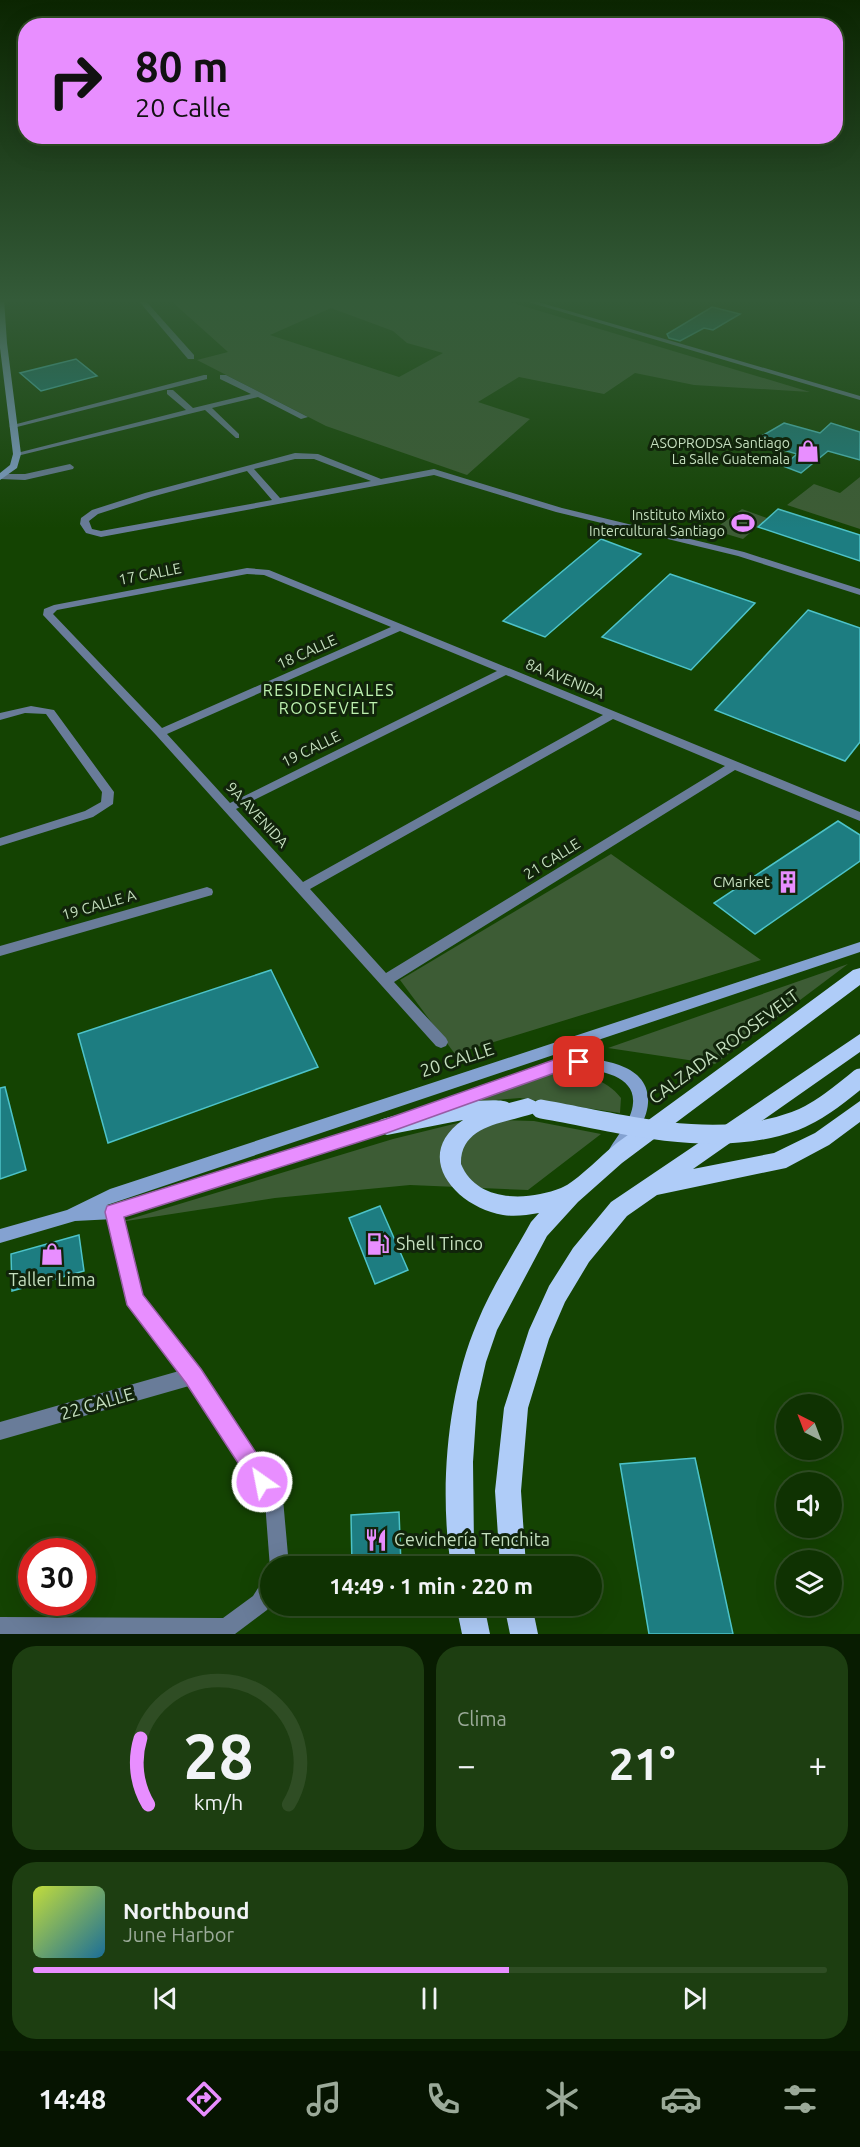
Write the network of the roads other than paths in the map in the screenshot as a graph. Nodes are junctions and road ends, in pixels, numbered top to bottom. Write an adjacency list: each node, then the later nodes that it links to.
1 (791, 375): 7 (street)
2 (204, 377): 11 (street)
3 (223, 377): 6 (street)
4 (4, 384): 11 (main road)
5 (170, 392): 9 (street)
6 (257, 395): 8 (street); 10 (street)
7 (860, 399)
8 (206, 407): 9 (street); 12 (street)
9 (191, 411): 13 (street)
10 (303, 417)
11 (13, 426): 13 (main road)
12 (236, 436)
13 (17, 454): 16 (main road)
14 (70, 467): 16 (street)
15 (248, 468): 17 (street); 18 (street); 18 (street)
16 (0, 477)
17 (380, 482): 18 (street); 20 (street)
18 (279, 502)
19 (258, 570): 21 (street, 17 CALLE); 22 (street, 8A AVENIDA)
20 (860, 592)
21 (48, 611): 26 (street, 9A AVENIDA)
22 (400, 627): 23 (street, 8A AVENIDA); 26 (street, 18 CALLE)
23 (505, 670): 24 (street, 8A AVENIDA); 28 (street, 19 CALLE)
24 (612, 715): 27 (street, 8A AVENIDA); 31 (street)
25 (0, 717): 30 (street)
26 (160, 733): 28 (street, 9A AVENIDA)
27 (734, 765): 29 (street, 8A AVENIDA); 36 (street, 21 CALLE)
28 (229, 808): 31 (street, 9A AVENIDA)
29 (860, 817)
30 (0, 842)
31 (302, 888): 36 (street, 9A AVENIDA)
32 (207, 892): 34 (street, 19 CALLE A)
33 (860, 947): 47 (main road, 20 CALLE)
34 (0, 951)
35 (860, 975): 43 (highway, CALZADA ROOSEVELT)
36 (386, 980): 37 (street, 9A AVENIDA)
37 (441, 1042)
38 (860, 1042): 44 (highway)
39 (860, 1078): 40 (highway, bridge)
40 (535, 1108): 42 (highway); 45 (highway)
41 (860, 1110): 44 (highway)
42 (387, 1126): 43 (main road, 20 CALLE); 46 (main road, 20 CALLE)
43 (614, 1156): 45 (highway, CALZADA ROOSEVELT)
44 (652, 1188): 53 (highway)
45 (570, 1195): 52 (highway, CALZADA ROOSEVELT)
46 (114, 1212): 47 (main road, 20 CALLE); 49 (street)
47 (70, 1216): 48 (main road, 20 CALLE)
48 (0, 1236)
49 (194, 1376): 50 (street, 22 CALLE); 51 (street)
50 (0, 1431)
51 (278, 1556)
52 (462, 1556)
53 (512, 1556)
54 (260, 1603): 57 (street)
55 (472, 1616): 58 (highway)
56 (520, 1616): 59 (highway)
57 (0, 1627)
58 (476, 1634)
59 (524, 1634)

